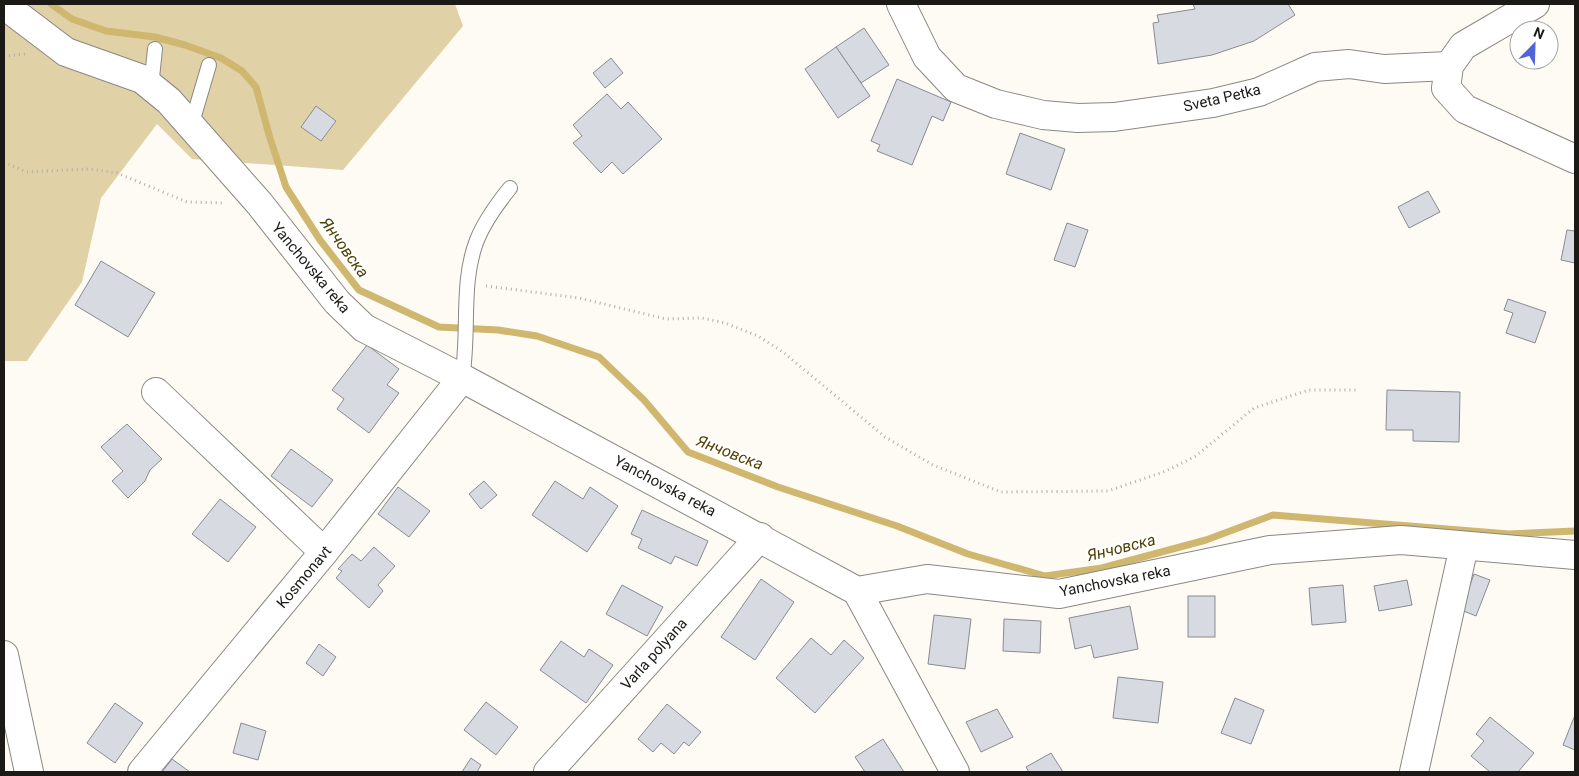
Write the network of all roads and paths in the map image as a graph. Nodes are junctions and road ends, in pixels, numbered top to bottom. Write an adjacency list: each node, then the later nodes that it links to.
1 (901, 4): 6 (street, Sveta Petka)
2 (1534, 4): 6 (street)
3 (4, 5): 7 (street, Yanchovska reka)
4 (156, 49): 7 (lane)
5 (209, 65): 8 (lane)
6 (1449, 66): 9 (street)
7 (151, 87): 8 (street, Yanchovska reka)
8 (191, 126): 12 (street, Yanchovska reka)
9 (1575, 159)
10 (4, 162): 12 (path)
11 (510, 188): 13 (lane)
12 (258, 203): 14 (street, Yanchovska reka)
13 (468, 285): 14 (lane); 15 (path)
14 (462, 378): 17 (street, Yanchovska reka); 19 (street, Kosmonavt)
15 (1359, 390)
16 (156, 392): 19 (street)
17 (760, 536): 21 (street, Yanchovska reka); 25 (street, Varla polyana)
18 (1464, 546): 20 (street, Yanchovska reka); 21 (street, Yanchovska reka); 27 (street)
19 (324, 552): 24 (street, Kosmonavt)
20 (1575, 555)
21 (857, 590): 26 (street)
22 (4, 655): 23 (street)
23 (30, 772)
24 (142, 772)
25 (548, 772)
26 (955, 772)
27 (1414, 772)

